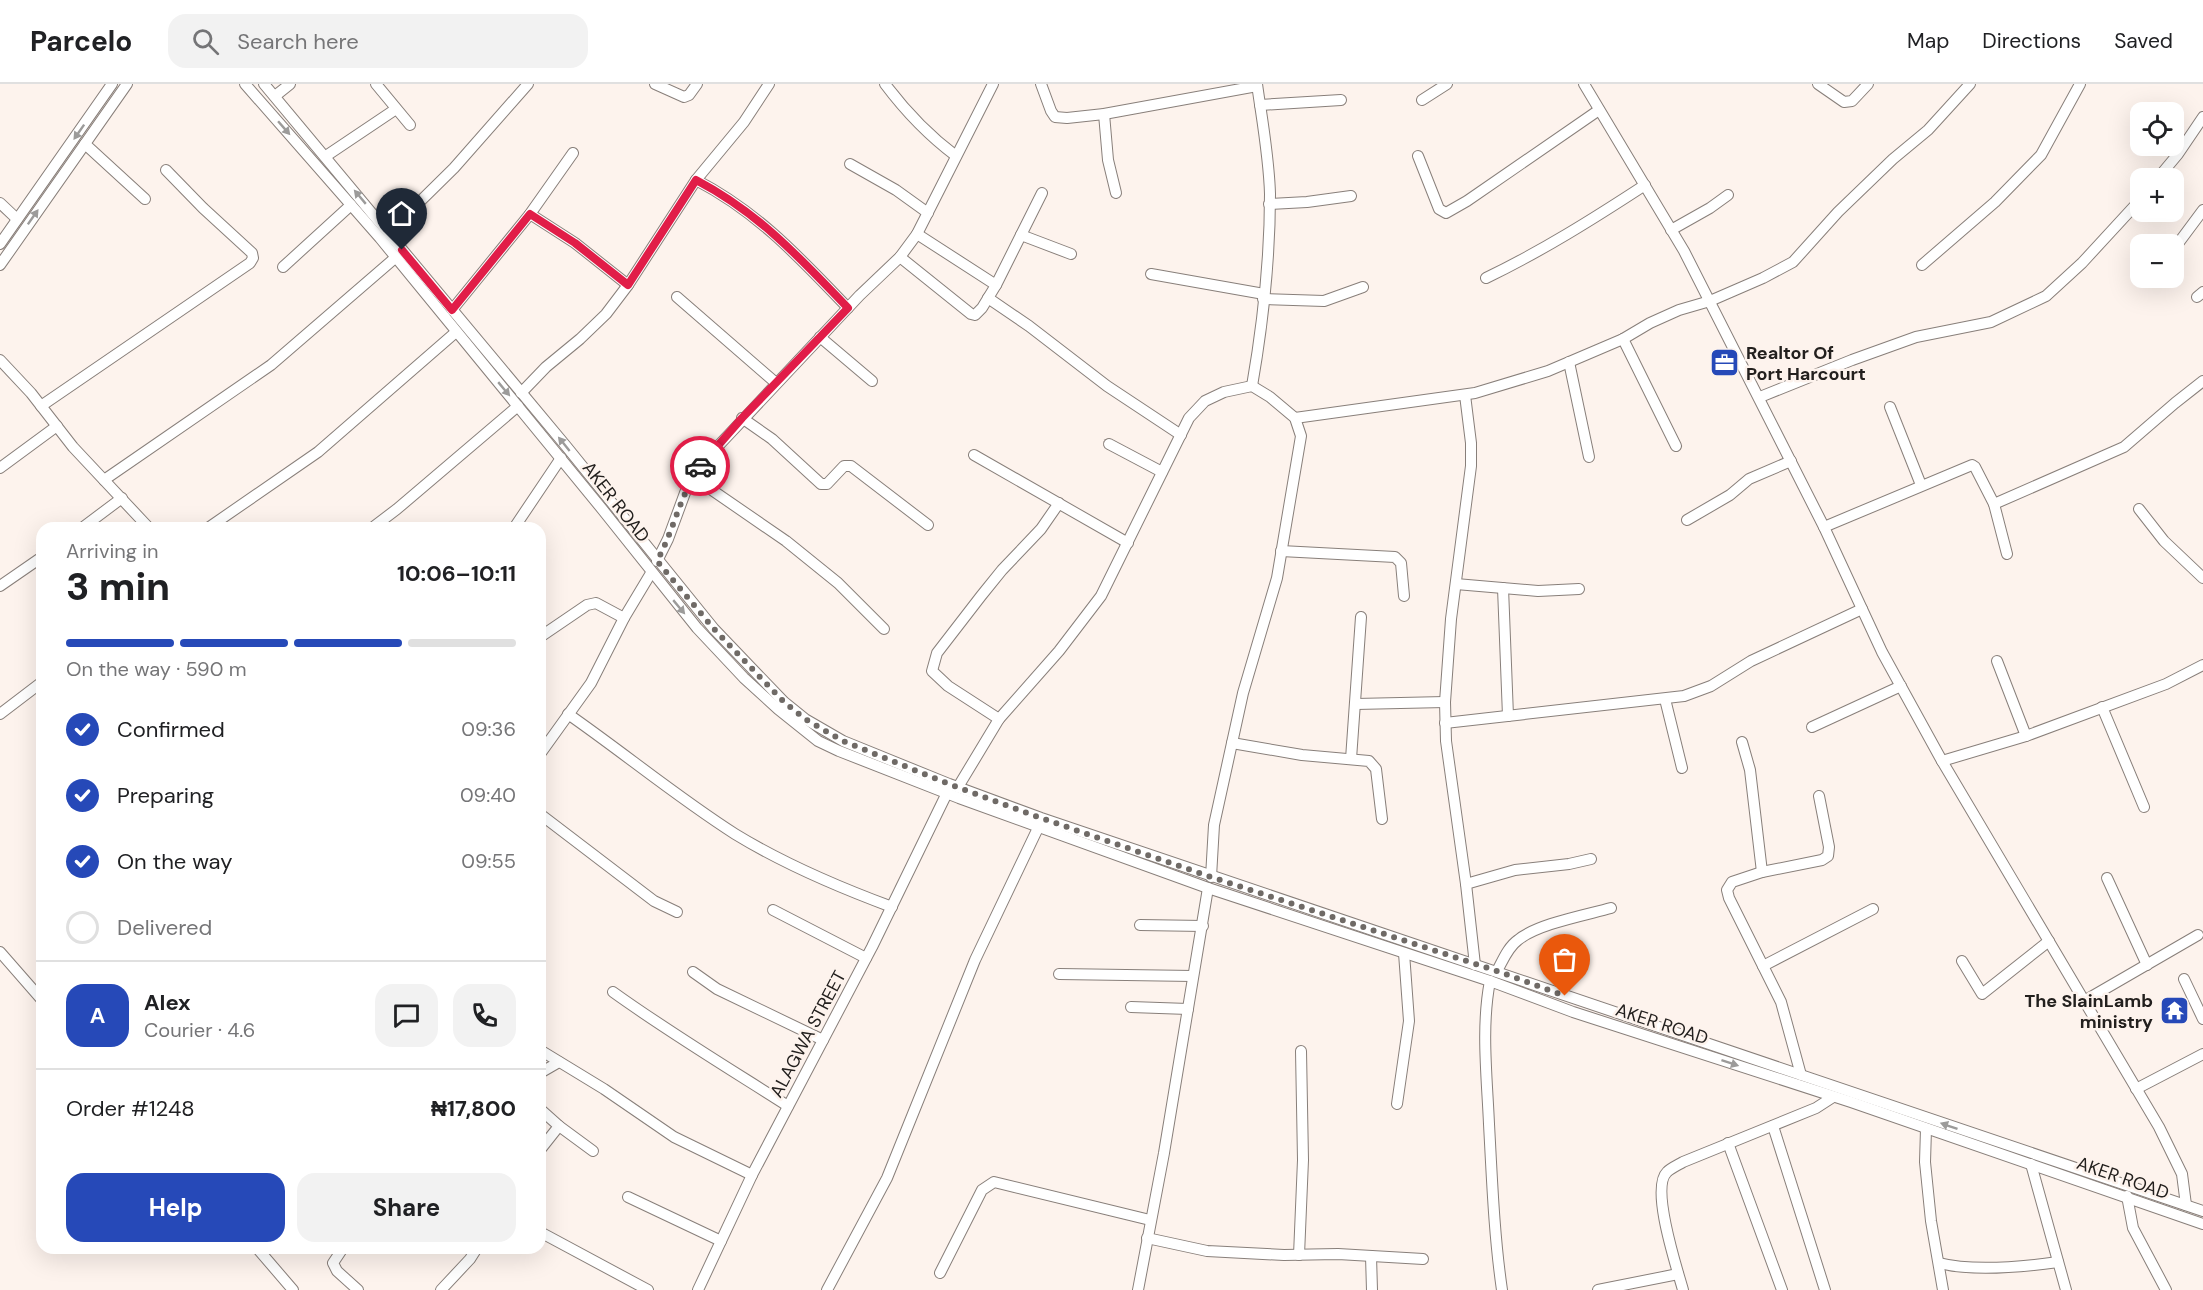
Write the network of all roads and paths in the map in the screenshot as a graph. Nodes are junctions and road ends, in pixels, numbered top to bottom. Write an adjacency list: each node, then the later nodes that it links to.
1 (112, 84): 52 (street, one-way to 52)
2 (127, 84): 30 (street)
3 (245, 84): 47 (street, AKER ROAD, one-way to 47)
4 (264, 84): 21 (street, AKER ROAD)
5 (290, 84): 21 (street)
6 (376, 84): 25 (street)
7 (528, 84): 54 (street)
8 (655, 84): 9 (street)
9 (698, 84)
10 (885, 84): 33 (street)
11 (993, 84): 33 (street)
12 (1041, 84): 27 (street)
13 (1447, 84): 23 (street)
14 (1584, 84): 26 (street)
15 (1818, 84): 16 (street)
16 (1868, 84)
17 (1970, 84): 73 (street)
18 (2080, 84): 62 (street)
19 (765, 85): 38 (street)
20 (1257, 85): 24 (street); 27 (street)
21 (275, 96): 32 (street, AKER ROAD)
22 (1341, 100): 24 (street)
23 (1422, 100)
24 (1260, 105): 46 (street)
25 (396, 109): 29 (street); 32 (street)
26 (1599, 110): 34 (street); 39 (street)
27 (1104, 114): 41 (street)
28 (2203, 117): 36 (street)
29 (410, 125)
30 (85, 144): 44 (street); 63 (street, one-way to 30)
31 (573, 153): 51 (street)
32 (326, 156): 54 (street, AKER ROAD, one-way to 32)
33 (956, 156): 50 (street)
34 (1418, 156)
35 (850, 164): 50 (street)
36 (2166, 168)
37 (166, 170): 89 (street)
38 (696, 180): 67 (street); 74 (street)
39 (1645, 185): 53 (street); 66 (street)
40 (1042, 193): 56 (street)
41 (1116, 193)
42 (1728, 195): 53 (street)
43 (1351, 196): 46 (street)
44 (145, 199)
45 (0, 203): 52 (street)
46 (1269, 204): 70 (street)
47 (351, 205): 61 (street, AKER ROAD); 64 (street)
48 (2203, 210): 57 (street)
49 (2130, 211): 88 (street)
50 (928, 213): 55 (street)
51 (530, 214): 67 (street); 75 (street)
52 (17, 219): 58 (street)
53 (1671, 230): 73 (street)
54 (389, 232): 75 (street, AKER ROAD)
55 (917, 234): 60 (street); 68 (street)
56 (1021, 235): 59 (street); 68 (street)
57 (2184, 236)
58 (0, 244)
59 (1071, 254)
60 (900, 256): 72 (street); 74 (street)
61 (395, 258): 76 (street, AKER ROAD); 105 (street)
62 (1922, 264)
63 (0, 265)
64 (283, 267)
65 (1152, 274): 70 (street)
66 (1486, 278)
67 (628, 285): 86 (street)
68 (996, 285): 72 (street)
69 (1363, 287): 70 (street)
70 (1264, 296): 85 (street)
71 (677, 297): 84 (street)
72 (988, 298): 95 (street)
73 (1710, 301): 78 (street); 88 (street)
74 (848, 308): 77 (street)
75 (452, 310): 79 (street, AKER ROAD)
76 (456, 332): 79 (street, AKER ROAD); 114 (street)
77 (820, 337): 82 (street); 84 (street)
78 (1623, 339): 81 (street); 97 (street)
79 (485, 358): 86 (street, AKER ROAD); 90 (street, AKER ROAD, one-way to 90)
80 (0, 360): 89 (street)
81 (1569, 362): 87 (street); 99 (street)
82 (872, 381)
83 (2203, 381): 109 (street)
84 (776, 383): 92 (street)
85 (1252, 386): 93 (street); 95 (street)
86 (521, 393): 123 (street, AKER ROAD, one-way to 86)
87 (1465, 395): 93 (street); 126 (street)
88 (1760, 397): 101 (street)
89 (41, 406): 94 (street)
90 (518, 406): 100 (street, AKER ROAD); 115 (street)
91 (1890, 407): 106 (street)
92 (742, 418): 104 (street); 117 (street)
93 (1295, 418): 120 (street)
94 (57, 426): 102 (street); 105 (street)
95 (1180, 435): 103 (street)
96 (1109, 444): 103 (street)
97 (1676, 446)
98 (974, 455): 108 (street)
99 (1589, 457)
100 (561, 458): 116 (street); 124 (street, AKER ROAD)
101 (1791, 461): 111 (street); 118 (street)
102 (0, 468)
103 (1162, 472): 119 (street)
104 (693, 477): 123 (street); 134 (street)
105 (105, 480): 107 (street)
106 (1921, 485): 109 (street); 118 (street)
107 (122, 498): 112 (street); 113 (street)
108 (1059, 503): 119 (street); 147 (street)
109 (1994, 504): 121 (street)
110 (2139, 509): 125 (street)
111 (1687, 520)
112 (90, 522)
113 (144, 522)
114 (217, 522)
115 (380, 522)
116 (518, 522)
117 (928, 525)
118 (1824, 527): 131 (street)
119 (1128, 543): 147 (street)
120 (1281, 551): 130 (street); 152 (street)
121 (2007, 554)
122 (36, 561): 127 (street)
123 (657, 561): 157 (street, AKER ROAD)
124 (651, 573): 133 (street); 158 (street, AKER ROAD, one-way to 158)
125 (2203, 578)
126 (1456, 584): 128 (street); 141 (street)
127 (0, 586)
128 (1503, 588): 129 (street); 146 (street)
129 (1579, 589)
130 (1404, 596)
131 (1862, 609): 138 (street); 140 (street)
132 (1361, 617): 142 (street)
133 (624, 618): 135 (street); 145 (street)
134 (884, 629)
135 (546, 633)
136 (1997, 661): 150 (street)
137 (2203, 665): 143 (street)
138 (1901, 686): 149 (street); 155 (street)
139 (36, 687): 144 (street)
140 (1665, 699): 146 (street); 156 (street)
141 (1444, 702): 142 (street); 148 (street)
142 (1356, 704): 154 (street)
143 (2102, 707): 150 (street); 160 (street)
144 (0, 714)
145 (568, 714): 153 (street); 169 (street)
146 (1508, 716): 148 (street)
147 (999, 719): 157 (street)
148 (1445, 723): 168 (street)
149 (1812, 727)
150 (2026, 736): 155 (street)
151 (1742, 742): 165 (street)
152 (1232, 743): 154 (street); 167 (street)
153 (546, 745)
154 (1351, 759): 162 (street)
155 (1942, 760): 177 (street)
156 (1682, 768)
157 (958, 787): 167 (street, AKER ROAD)
158 (947, 794): 163 (street, AKER ROAD); 169 (street, ALAGWA STREET)
159 (1819, 796): 165 (street)
160 (2144, 807)
161 (546, 819): 173 (street)
162 (1382, 819)
163 (1038, 828): 167 (street, AKER ROAD); 243 (street)
164 (1591, 859): 168 (street)
165 (1762, 872): 184 (street)
166 (2107, 878): 183 (street)
167 (1210, 882): 175 (street); 179 (street, AKER ROAD); 182 (street, AKER ROAD)
168 (1466, 884): 182 (street)
169 (892, 907): 180 (street, ALAGWA STREET)
170 (1611, 908): 185 (street)
171 (1873, 909): 184 (street)
172 (772, 910): 180 (street)
173 (677, 912)
174 (1140, 925): 175 (street)
175 (1203, 926): 188 (street)
176 (2198, 935): 183 (street)
177 (2049, 941): 181 (street); 194 (street)
178 (0, 952): 192 (street)
179 (1404, 953): 190 (street, AKER ROAD); 207 (street)
180 (866, 958): 198 (street, ALAGWA STREET)
181 (1962, 961)
182 (1475, 965): 185 (street, AKER ROAD)
183 (2147, 965): 194 (street)
184 (1763, 966): 204 (street)
185 (1497, 971): 193 (street, AKER ROAD)
186 (693, 972): 198 (street)
187 (1059, 974): 188 (street)
188 (1194, 976): 196 (street)
189 (2184, 979): 197 (street)
190 (1490, 981): 193 (street, AKER ROAD); 246 (street)
191 (613, 992): 208 (street)
192 (36, 993)
193 (1552, 997): 204 (street, AKER ROAD); 206 (street, AKER ROAD, one-way to 206)
194 (2084, 1001): 205 (street)
195 (1131, 1007): 196 (street)
196 (1188, 1009): 223 (street)
197 (2203, 1019)
198 (823, 1040): 208 (street, ALAGWA STREET)
199 (1300, 1052): 231 (street)
200 (546, 1054): 202 (street)
201 (2203, 1054): 205 (street)
202 (559, 1062): 203 (street); 218 (street)
203 (546, 1070)
204 (1801, 1075): 213 (street, AKER ROAD, one-way to 204)
205 (2136, 1089): 221 (street)
206 (1833, 1097): 211 (street); 212 (street, AKER ROAD)
207 (1397, 1104)
208 (788, 1106): 218 (street, ALAGWA STREET)
209 (546, 1114): 210 (street)
210 (559, 1126): 214 (street); 216 (street)
211 (1773, 1126): 215 (street); 250 (street)
212 (1926, 1129): 213 (street, AKER ROAD); 235 (street)
213 (1979, 1141): 217 (street, AKER ROAD); 221 (street, AKER ROAD)
214 (546, 1142)
215 (1728, 1143): 237 (street); 249 (street)
216 (593, 1150)
217 (2031, 1164): 219 (street, AKER ROAD); 234 (street)
218 (752, 1174): 227 (street, ALAGWA STREET)
219 (2127, 1196): 224 (street, AKER ROAD); 253 (street)
220 (628, 1197): 227 (street)
221 (2186, 1205): 222 (street, AKER ROAD)
222 (2203, 1211)
223 (1150, 1220): 226 (street); 236 (street)
224 (2203, 1224)
225 (546, 1235): 241 (street)
226 (1147, 1238): 231 (street); 244 (street)
227 (721, 1241): 242 (street, ALAGWA STREET)
228 (262, 1254): 238 (street)
229 (340, 1254): 239 (street)
230 (473, 1254): 240 (street)
231 (1299, 1255): 232 (street)
232 (1371, 1257): 233 (street); 245 (street)
233 (1423, 1259)
234 (2058, 1262): 235 (street); 252 (street)
235 (1939, 1263): 251 (street)
236 (940, 1273)
237 (1678, 1274): 247 (street); 248 (street)
238 (293, 1290)
239 (358, 1290)
240 (443, 1290)
241 (648, 1290)
242 (698, 1290)
243 (827, 1290)
244 (1138, 1290)
245 (1372, 1290)
246 (1502, 1290)
247 (1598, 1290)
248 (1683, 1290)
249 (1782, 1290)
250 (1825, 1290)
251 (1943, 1290)
252 (2066, 1290)
253 (2166, 1290)

